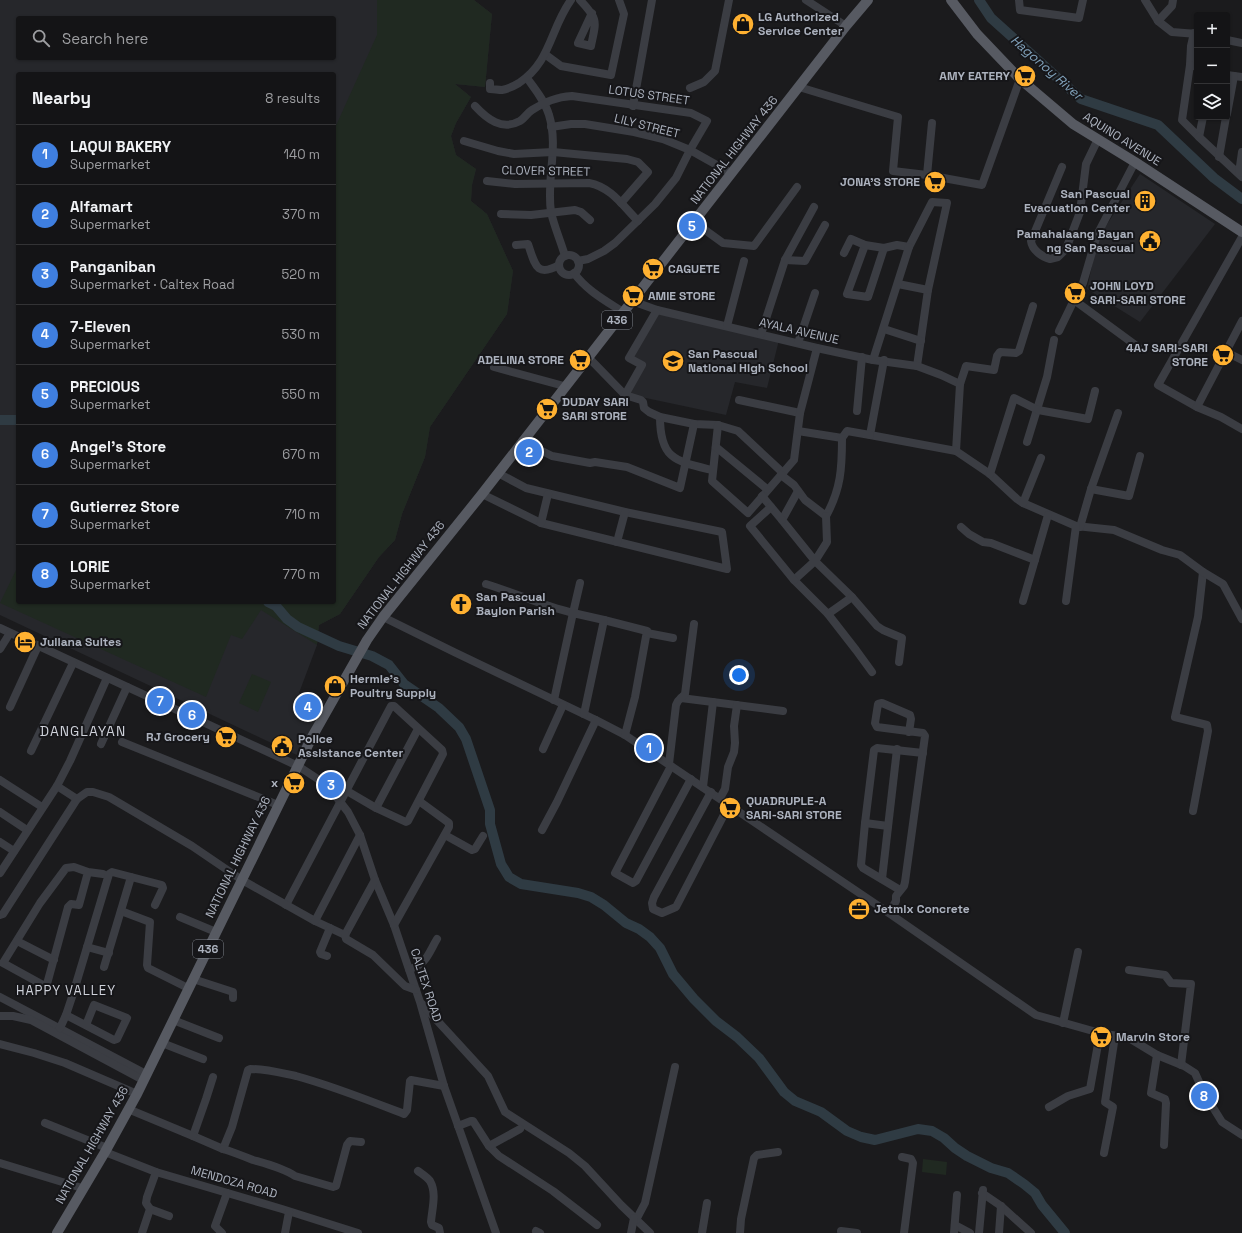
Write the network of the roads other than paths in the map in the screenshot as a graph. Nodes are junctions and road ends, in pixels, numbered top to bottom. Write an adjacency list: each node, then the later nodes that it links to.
1 (570, 0): 20 (street)
2 (580, 0): 13 (street)
3 (619, 0): 20 (street)
4 (652, 0): 31 (street)
5 (729, 0): 26 (street)
6 (806, 0): 15 (street)
7 (868, 0): 15 (main road, NATIONAL HIGHWAY 436 / 436)
8 (951, 0): 24 (main road, AQUINO AVENUE)
9 (1019, 0): 10 (street)
10 (1082, 0)
11 (1145, 0): 14 (street)
12 (1172, 0): 14 (street)
13 (592, 13)
14 (1158, 21): 16 (street)
15 (846, 26): 27 (main road, NATIONAL HIGHWAY 436 / 436)
16 (1194, 33)
17 (1194, 36): 21 (street)
18 (1230, 41): 19 (street)
19 (1242, 43)
20 (546, 55): 23 (street)
21 (1194, 66): 36 (street)
22 (1234, 76): 28 (street)
23 (527, 78): 25 (street); 29 (street)
24 (1020, 79): 37 (main road, AQUINO AVENUE); 46 (street)
25 (490, 83)
26 (690, 88)
27 (799, 88): 45 (main road, NATIONAL HIGHWAY 436 / 436); 46 (street)
28 (1230, 98)
29 (544, 103): 30 (street, LOTUS STREET); 31 (street, LOTUS STREET); 35 (street)
30 (475, 106)
31 (633, 106): 39 (street, LOTUS STREET)
32 (1202, 120): 36 (street)
33 (1225, 120): 42 (street)
34 (932, 123): 46 (street)
35 (551, 127): 39 (street, LILY STREET); 40 (street)
36 (1199, 137): 42 (street)
37 (1098, 139): 43 (main road, AQUINO AVENUE); 44 (street)
38 (464, 142): 40 (street)
39 (690, 150): 45 (street, LILY STREET); 56 (street, LOTUS STREET)
40 (553, 152): 49 (street); 51 (street)
41 (1242, 152): 47 (street)
42 (1219, 157): 47 (street)
43 (1135, 162): 59 (main road, AQUINO AVENUE); 75 (street)
44 (1062, 166)
45 (731, 173): 57 (main road, NATIONAL HIGHWAY 436 / 436)
46 (927, 175)
47 (1240, 175)
48 (487, 182): 49 (street, CLOVER STREET)
49 (550, 184): 51 (street, CLOVER STREET); 53 (street)
50 (797, 187): 57 (street)
51 (621, 203): 56 (street, CLOVER STREET)
52 (814, 207): 67 (street)
53 (551, 213): 54 (street); 55 (street); 66 (street)
54 (501, 214)
55 (590, 220)
56 (638, 221): 68 (street, LOTUS STREET)
57 (694, 222): 76 (main road, NATIONAL HIGHWAY 436 / 436)
58 (824, 225): 67 (street)
59 (1242, 232)
60 (1242, 237): 103 (street)
61 (516, 245): 70 (street)
62 (865, 245): 64 (street); 64 (street); 65 (street)
63 (909, 247): 64 (street); 72 (street); 73 (street)
64 (884, 248)
65 (844, 252)
66 (565, 256): 68 (street); 70 (street)
67 (784, 260): 84 (street)
68 (578, 261): 71 (street)
69 (744, 261): 81 (street)
70 (559, 265): 71 (street)
71 (574, 273): 79 (street)
72 (898, 284): 73 (street); 82 (street)
73 (928, 290): 86 (street)
74 (815, 293): 87 (street)
75 (1074, 300): 83 (street); 88 (street)
76 (632, 301): 78 (street, AYALA AVENUE); 79 (main road, NATIONAL HIGHWAY 436 / 436)
77 (1033, 306): 98 (street)
78 (657, 310): 81 (street, AYALA AVENUE); 101 (street)
79 (623, 312): 91 (main road, NATIONAL HIGHWAY 436 / 436)
80 (1242, 322): 90 (street)
81 (726, 326): 84 (street, AYALA AVENUE)
82 (884, 329): 86 (street); 93 (street)
83 (1059, 331)
84 (761, 334): 87 (street, AYALA AVENUE)
85 (1054, 340): 104 (street)
86 (921, 341): 96 (street)
87 (798, 344): 89 (street, AYALA AVENUE)
88 (1138, 347)
89 (817, 348): 92 (street, AYALA AVENUE); 106 (street)
90 (1226, 352): 95 (street); 103 (street)
91 (588, 357): 99 (main road, NATIONAL HIGHWAY 436 / 436); 101 (street)
92 (862, 357): 93 (street, AYALA AVENUE); 105 (street)
93 (873, 360): 94 (street, AYALA AVENUE)
94 (884, 360): 96 (street, AYALA AVENUE); 113 (street)
95 (1242, 360)
96 (917, 366): 98 (street, AYALA AVENUE)
97 (494, 367): 99 (street)
98 (960, 384): 118 (street)
99 (564, 386): 115 (main road, NATIONAL HIGHWAY 436 / 436)
100 (1095, 391): 104 (street)
101 (625, 395): 108 (street)
102 (739, 400): 106 (street)
103 (1197, 407): 111 (street)
104 (1038, 410): 116 (street); 125 (street)
105 (857, 411)
106 (800, 413): 112 (street)
107 (1118, 413): 126 (street)
108 (660, 416): 109 (street); 121 (street)
109 (694, 424): 110 (street); 121 (street)
110 (718, 425): 117 (street); 124 (street)
111 (1242, 429)
112 (798, 431): 114 (street); 124 (street)
113 (870, 434): 114 (street); 118 (street)
114 (842, 438): 135 (street)
115 (522, 441): 121 (street); 123 (main road, NATIONAL HIGHWAY 436 / 436)
116 (1027, 442)
117 (716, 447): 122 (street); 128 (street)
118 (956, 451): 125 (street)
119 (1140, 456): 126 (street)
120 (1041, 458): 131 (street)
121 (686, 464): 122 (street)
122 (712, 470): 128 (street)
123 (498, 473): 129 (main road, NATIONAL HIGHWAY 436 / 436); 130 (street)
124 (782, 474): 127 (street); 128 (street)
125 (990, 474): 131 (street)
126 (1091, 489): 139 (street)
127 (798, 491): 135 (street); 136 (street)
128 (764, 492): 132 (street)
129 (482, 494): 137 (street); 152 (main road, NATIONAL HIGHWAY 436 / 436)
130 (548, 494): 133 (street); 137 (street)
131 (1023, 503): 134 (street)
132 (771, 507): 136 (street); 144 (street)
133 (625, 512): 140 (street); 140 (street)
134 (1048, 515): 139 (street); 141 (street)
135 (826, 516): 142 (street)
136 (782, 520): 142 (street)
137 (541, 522): 140 (street)
138 (961, 527): 141 (street)
139 (1078, 527): 143 (street); 149 (street)
140 (617, 542)
141 (1035, 560): 148 (street)
142 (815, 561): 144 (street); 147 (street)
143 (1203, 572): 153 (street); 201 (street)
144 (794, 580): 151 (street)
145 (580, 583): 150 (street)
146 (486, 584): 150 (street)
147 (852, 597): 151 (street); 162 (street)
148 (1023, 601)
149 (1066, 601)
150 (573, 613): 154 (street); 168 (street)
151 (828, 614): 164 (street)
152 (383, 617): 168 (street); 186 (main road, NATIONAL HIGHWAY 436 / 436)
153 (1242, 619)
154 (604, 620): 157 (street); 174 (street)
155 (694, 624): 167 (street)
156 (0, 628): 158 (street, CALTEX ROAD)
157 (647, 632): 159 (street); 178 (street)
158 (10, 633): 160 (street, CALTEX ROAD); 161 (street)
159 (673, 638)
160 (38, 646): 163 (street, CALTEX ROAD); 172 (street)
161 (0, 649)
162 (899, 662)
163 (73, 663): 165 (street, CALTEX ROAD); 183 (street)
164 (872, 672)
165 (107, 678): 166 (street, CALTEX ROAD); 189 (street)
166 (127, 687): 180 (street); 186 (street, CALTEX ROAD)
167 (681, 698): 169 (street); 185 (street)
168 (554, 700): 170 (street)
169 (713, 702): 171 (street); 190 (street)
170 (563, 705): 174 (street); 181 (street)
171 (737, 705): 173 (street); 193 (street)
172 (10, 707)
173 (783, 711)
174 (584, 714): 175 (street)
175 (596, 720): 178 (street); 206 (street)
176 (418, 728): 191 (street); 195 (street); 200 (street)
177 (909, 732): 177 (street); 184 (street)
178 (626, 735): 185 (street)
179 (122, 742): 198 (street)
180 (101, 744)
181 (542, 749)
182 (897, 749): 184 (street); 203 (street); 204 (street)
183 (31, 751)
184 (923, 753): 219 (street)
185 (670, 765): 187 (street); 187 (street)
186 (298, 766): 196 (street, CALTEX ROAD); 198 (main road, NATIONAL HIGHWAY 436 / 436)
187 (691, 779): 190 (street)
188 (0, 780): 199 (street)
189 (56, 786): 194 (street); 199 (street)
190 (703, 787): 192 (street)
191 (347, 791): 196 (street); 200 (street)
192 (710, 792): 193 (street); 197 (street)
193 (720, 798): 197 (street)
194 (77, 799): 217 (street); 224 (street)
195 (419, 800): 200 (street); 208 (street)
196 (341, 802): 207 (street, CALTEX ROAD); 221 (street)
197 (729, 804): 223 (street)
198 (278, 805): 217 (main road, NATIONAL HIGHWAY 436 / 436)
199 (42, 807): 205 (street)
200 (376, 808)
201 (1193, 811)
202 (0, 812): 205 (street)
203 (865, 823): 204 (street); 216 (street)
204 (888, 826): 216 (street)
205 (27, 830): 211 (street)
206 (542, 830)
207 (360, 835): 218 (street, CALTEX ROAD); 226 (street)
208 (445, 835): 209 (street); 227 (street)
209 (483, 836)
210 (0, 842): 211 (street)
211 (14, 851): 213 (street)
212 (88, 872): 214 (street); 232 (street); 237 (street)
213 (0, 873)
214 (103, 874)
215 (132, 877): 220 (street); 222 (street); 233 (street)
216 (882, 879): 219 (street)
217 (242, 880): 221 (street); 229 (main road, NATIONAL HIGHWAY 436 / 436)
218 (375, 880): 227 (street, CALTEX ROAD); 230 (street)
219 (898, 893): 223 (street)
220 (155, 905)
221 (286, 905): 226 (street)
222 (122, 911): 235 (street); 242 (street)
223 (886, 911): 250 (street)
224 (0, 915)
225 (180, 917): 229 (street)
226 (315, 921): 228 (street)
227 (394, 925): 240 (street, CALTEX ROAD)
228 (330, 928): 230 (street); 236 (street)
229 (216, 932): 242 (main road, NATIONAL HIGHWAY 436 / 436)
230 (345, 934): 243 (street)
231 (437, 939): 240 (street)
232 (18, 941): 237 (street); 238 (street)
233 (87, 947): 235 (street); 247 (street)
234 (1078, 952): 250 (street)
235 (109, 953): 239 (street)
236 (327, 956)
237 (54, 960): 238 (street)
238 (1, 965)
239 (104, 967)
240 (409, 969): 243 (street, CALTEX ROAD)
241 (1130, 970): 260 (street)
242 (191, 984): 245 (street); 249 (main road, NATIONAL HIGHWAY 436 / 436)
243 (416, 990): 246 (street, CALTEX ROAD)
244 (0, 997): 252 (street)
245 (233, 998)
246 (420, 1002): 264 (street, CALTEX ROAD); 292 (street)
247 (66, 1015): 251 (street); 252 (street)
248 (0, 1016): 262 (street)
249 (173, 1020): 255 (street); 257 (main road, NATIONAL HIGHWAY 436 / 436)
250 (1063, 1023): 253 (street)
251 (86, 1025): 251 (street)
252 (60, 1028): 262 (street)
253 (1100, 1033): 254 (street); 266 (street)
254 (1115, 1036): 258 (street); 279 (street)
255 (219, 1038)
256 (0, 1044): 265 (street)
257 (162, 1044): 259 (street); 262 (main road, NATIONAL HIGHWAY 436 / 436)
258 (1157, 1055): 260 (street); 274 (street)
259 (203, 1059)
260 (1180, 1064): 271 (street)
261 (674, 1067): 292 (street)
262 (145, 1077): 265 (main road, NATIONAL HIGHWAY 436 / 436)
263 (213, 1077): 272 (street)
264 (444, 1086): 269 (street, CALTEX ROAD); 276 (street)
265 (137, 1094): 267 (main road, NATIONAL HIGHWAY 436 / 436)
266 (1050, 1107)
267 (128, 1109): 272 (street); 277 (main road, NATIONAL HIGHWAY 436 / 436)
268 (45, 1123): 277 (street, MENDOZA ROAD)
269 (458, 1126): 275 (street); 303 (street, CALTEX ROAD)
270 (520, 1129): 275 (street)
271 (1242, 1135)
272 (192, 1136): 276 (street)
273 (361, 1142): 276 (street)
274 (1164, 1145)
275 (489, 1146): 294 (street)
276 (223, 1149)
277 (106, 1150): 283 (street, MENDOZA ROAD); 284 (main road, NATIONAL HIGHWAY 436 / 436)
278 (778, 1152): 307 (street)
279 (1104, 1153)
280 (902, 1157): 309 (street)
281 (0, 1163): 284 (street)
282 (418, 1171): 302 (street)
283 (156, 1172): 285 (street, MENDOZA ROAD); 289 (street)
284 (82, 1188): 297 (main road, NATIONAL HIGHWAY 436 / 436)
285 (227, 1193): 290 (street, MENDOZA ROAD); 299 (street)
286 (957, 1196): 295 (street)
287 (707, 1203): 306 (street)
288 (1001, 1206): 293 (street); 311 (street); 312 (street)
289 (150, 1209): 291 (street); 298 (street)
290 (289, 1212): 300 (street); 301 (street, MENDOZA ROAD)
291 (169, 1216)
292 (635, 1219): 304 (street); 305 (street)
293 (1022, 1224): 313 (street); 314 (street)
294 (597, 1225)
295 (955, 1229): 310 (street)
296 (841, 1231): 308 (street)
297 (57, 1233)
298 (142, 1233)
299 (222, 1233)
300 (285, 1233)
301 (358, 1233)
302 (440, 1233)
303 (496, 1233)
304 (631, 1233)
305 (650, 1233)
306 (702, 1233)
307 (740, 1233)
308 (853, 1233)
309 (904, 1233)
310 (970, 1233)
311 (979, 1233)
312 (999, 1233)
313 (1021, 1233)
314 (1031, 1233)

